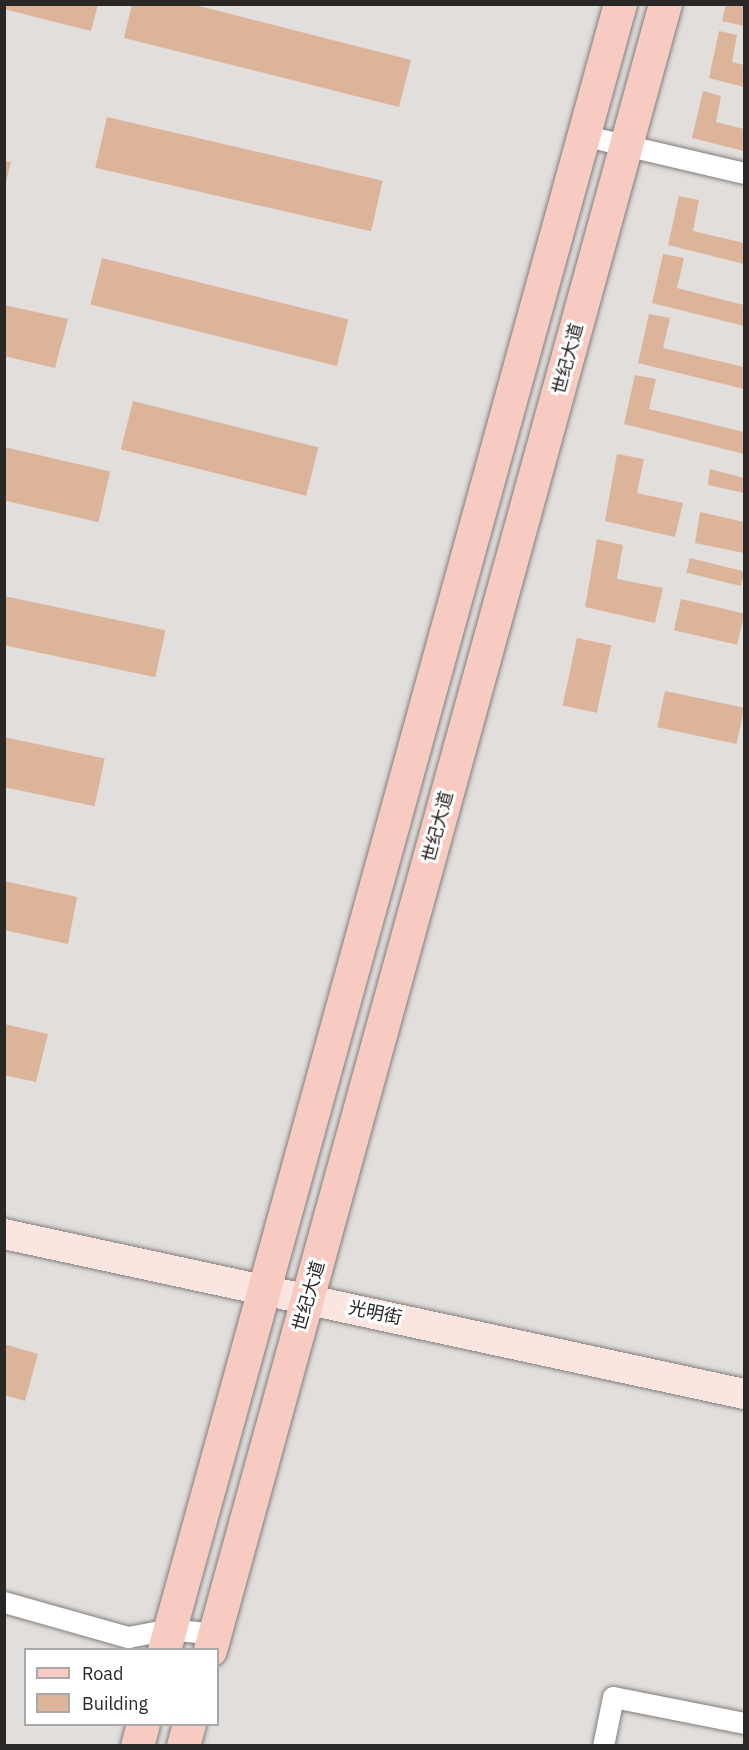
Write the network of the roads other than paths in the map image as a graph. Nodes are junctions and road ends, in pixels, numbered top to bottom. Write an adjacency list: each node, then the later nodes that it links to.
1 (620, 4): 3 (main road)
2 (665, 4): 4 (main road, 世纪大道)
3 (582, 135): 4 (street); 7 (main road)
4 (627, 144): 5 (street); 8 (main road, 世纪大道)
5 (744, 173)
6 (4, 1234): 7 (street, 光明街)
7 (265, 1289): 8 (street, 光明街); 11 (main road)
8 (308, 1299): 9 (street, 光明街); 12 (main road, 世纪大道)
9 (744, 1394)
10 (4, 1602): 11 (street)
11 (167, 1640): 12 (street)
12 (212, 1642)
13 (744, 1723): 18 (street)
14 (143, 1726): 16 (main road)
15 (189, 1726): 17 (main road)
16 (137, 1746)
17 (183, 1746)
18 (603, 1746)

